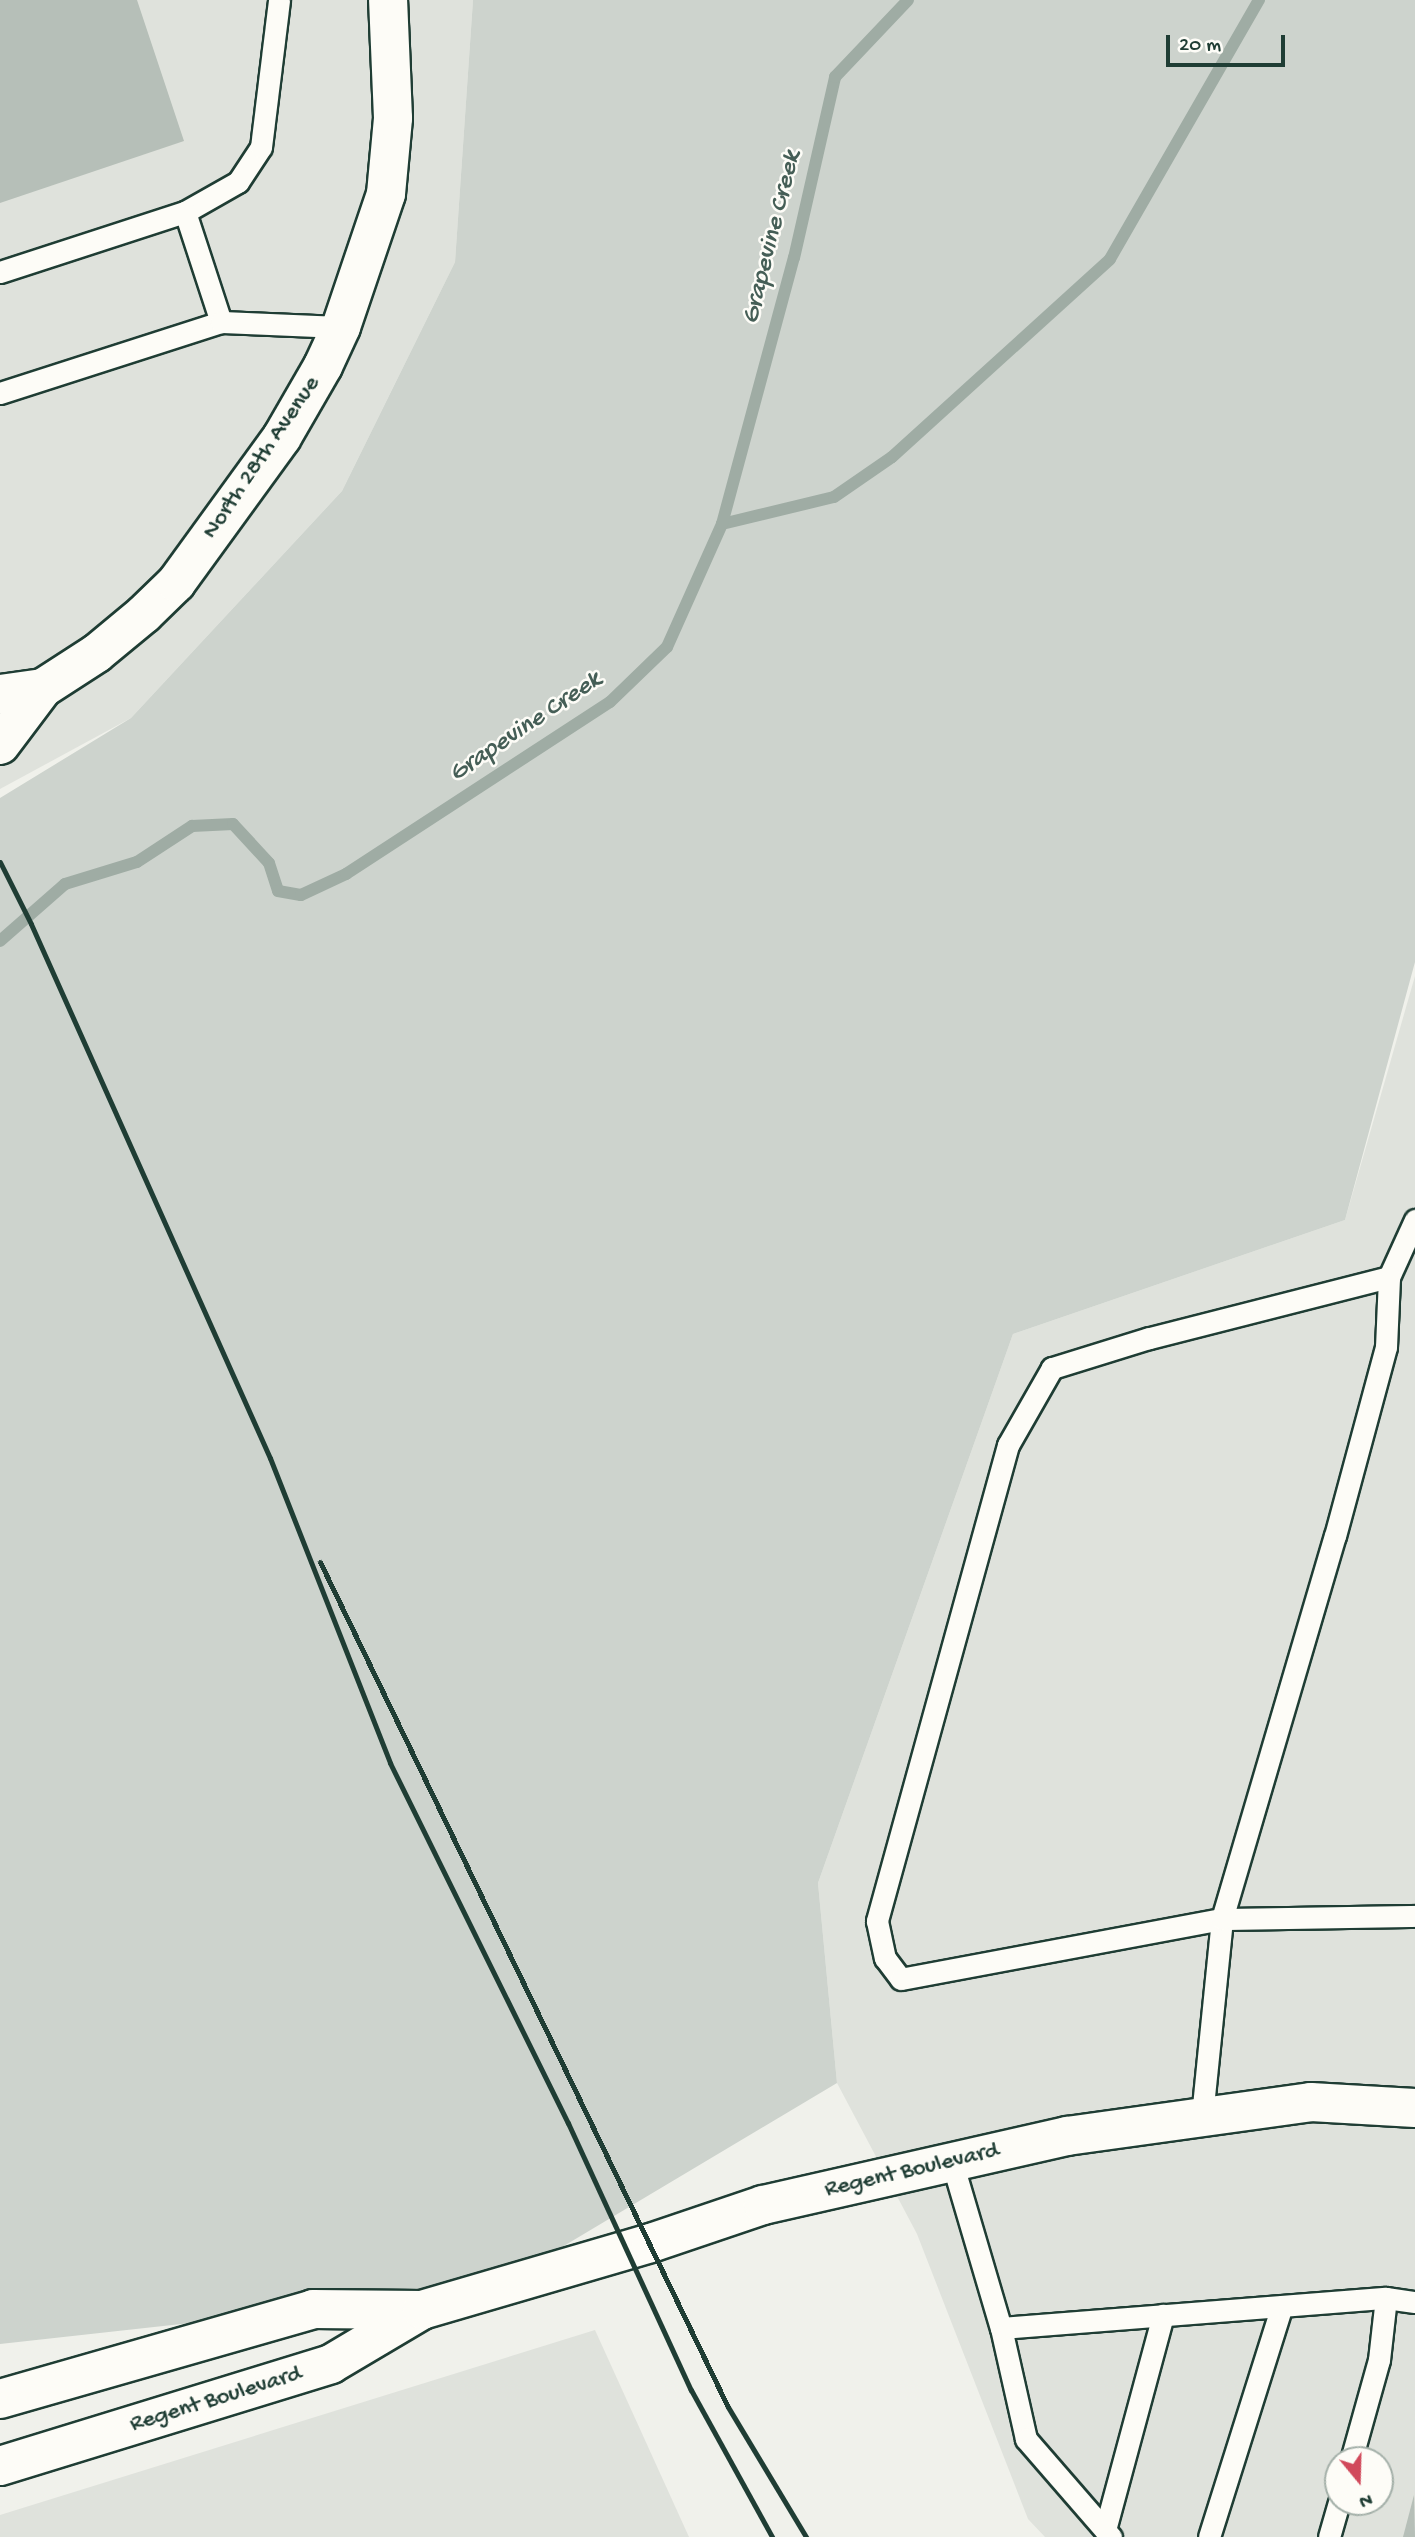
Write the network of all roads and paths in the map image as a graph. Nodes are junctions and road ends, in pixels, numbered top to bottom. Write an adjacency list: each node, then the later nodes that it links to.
1 (279, 0): 3 (lane)
2 (388, 0): 6 (street, North 28th Avenue)
3 (185, 212): 4 (lane); 5 (lane)
4 (0, 272)
5 (221, 322): 6 (lane); 7 (lane)
6 (341, 327): 8 (street, North 28th Avenue)
7 (0, 394)
8 (44, 688): 9 (street); 10 (street)
9 (0, 694)
10 (0, 745)
11 (1415, 1220): 12 (lane)
12 (1388, 1277): 14 (lane); 14 (lane)
13 (1415, 1916): 14 (lane)
14 (1222, 1919): 16 (lane)
15 (1415, 2108): 16 (street, Regent Boulevard)
16 (1202, 2116): 17 (street, Regent Boulevard)
17 (952, 2162): 21 (street, Regent Boulevard); 23 (lane)
18 (1386, 2298): 19 (lane); 20 (lane); 25 (lane)
19 (1415, 2302)
20 (1282, 2306): 22 (lane); 29 (lane)
21 (422, 2310): 24 (street, Regent Boulevard); 26 (street, Regent Boulevard)
22 (1163, 2315): 23 (lane); 28 (lane)
23 (1001, 2328): 28 (lane)
24 (0, 2399)
25 (1355, 2446)
26 (0, 2466)
27 (1335, 2516): 30 (lane)
28 (1108, 2534)
29 (1209, 2537)
30 (1329, 2537)

